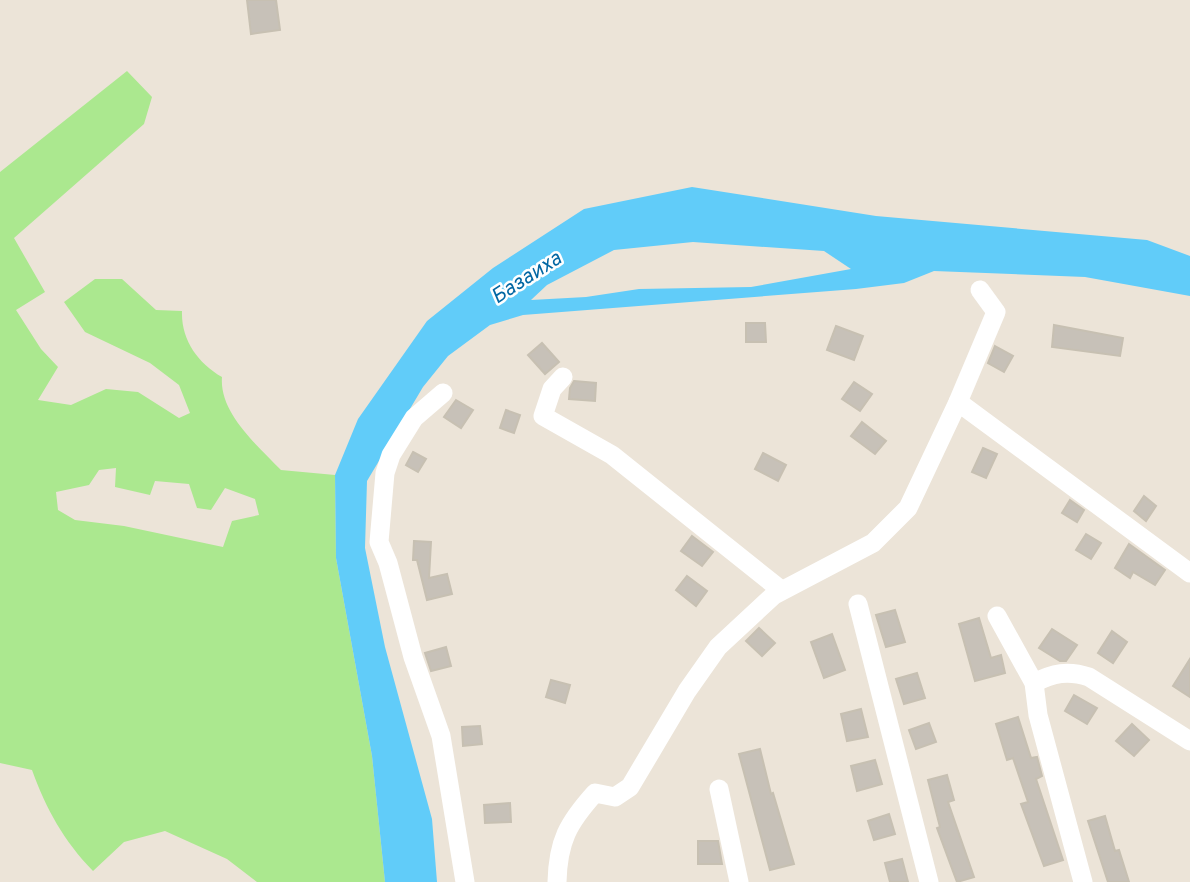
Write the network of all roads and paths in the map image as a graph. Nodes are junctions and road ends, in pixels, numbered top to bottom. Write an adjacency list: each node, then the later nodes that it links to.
1 (980, 290): 4 (street)
2 (563, 377): 6 (street)
3 (443, 393): 12 (street)
4 (958, 402): 5 (street); 6 (street)
5 (1190, 573)
6 (781, 590): 13 (street)
7 (858, 604): 15 (street)
8 (998, 616): 9 (street)
9 (1034, 683): 10 (street); 16 (street)
10 (1190, 741)
11 (719, 789): 14 (street)
12 (465, 882)
13 (557, 882)
14 (739, 882)
15 (929, 882)
16 (1083, 882)

